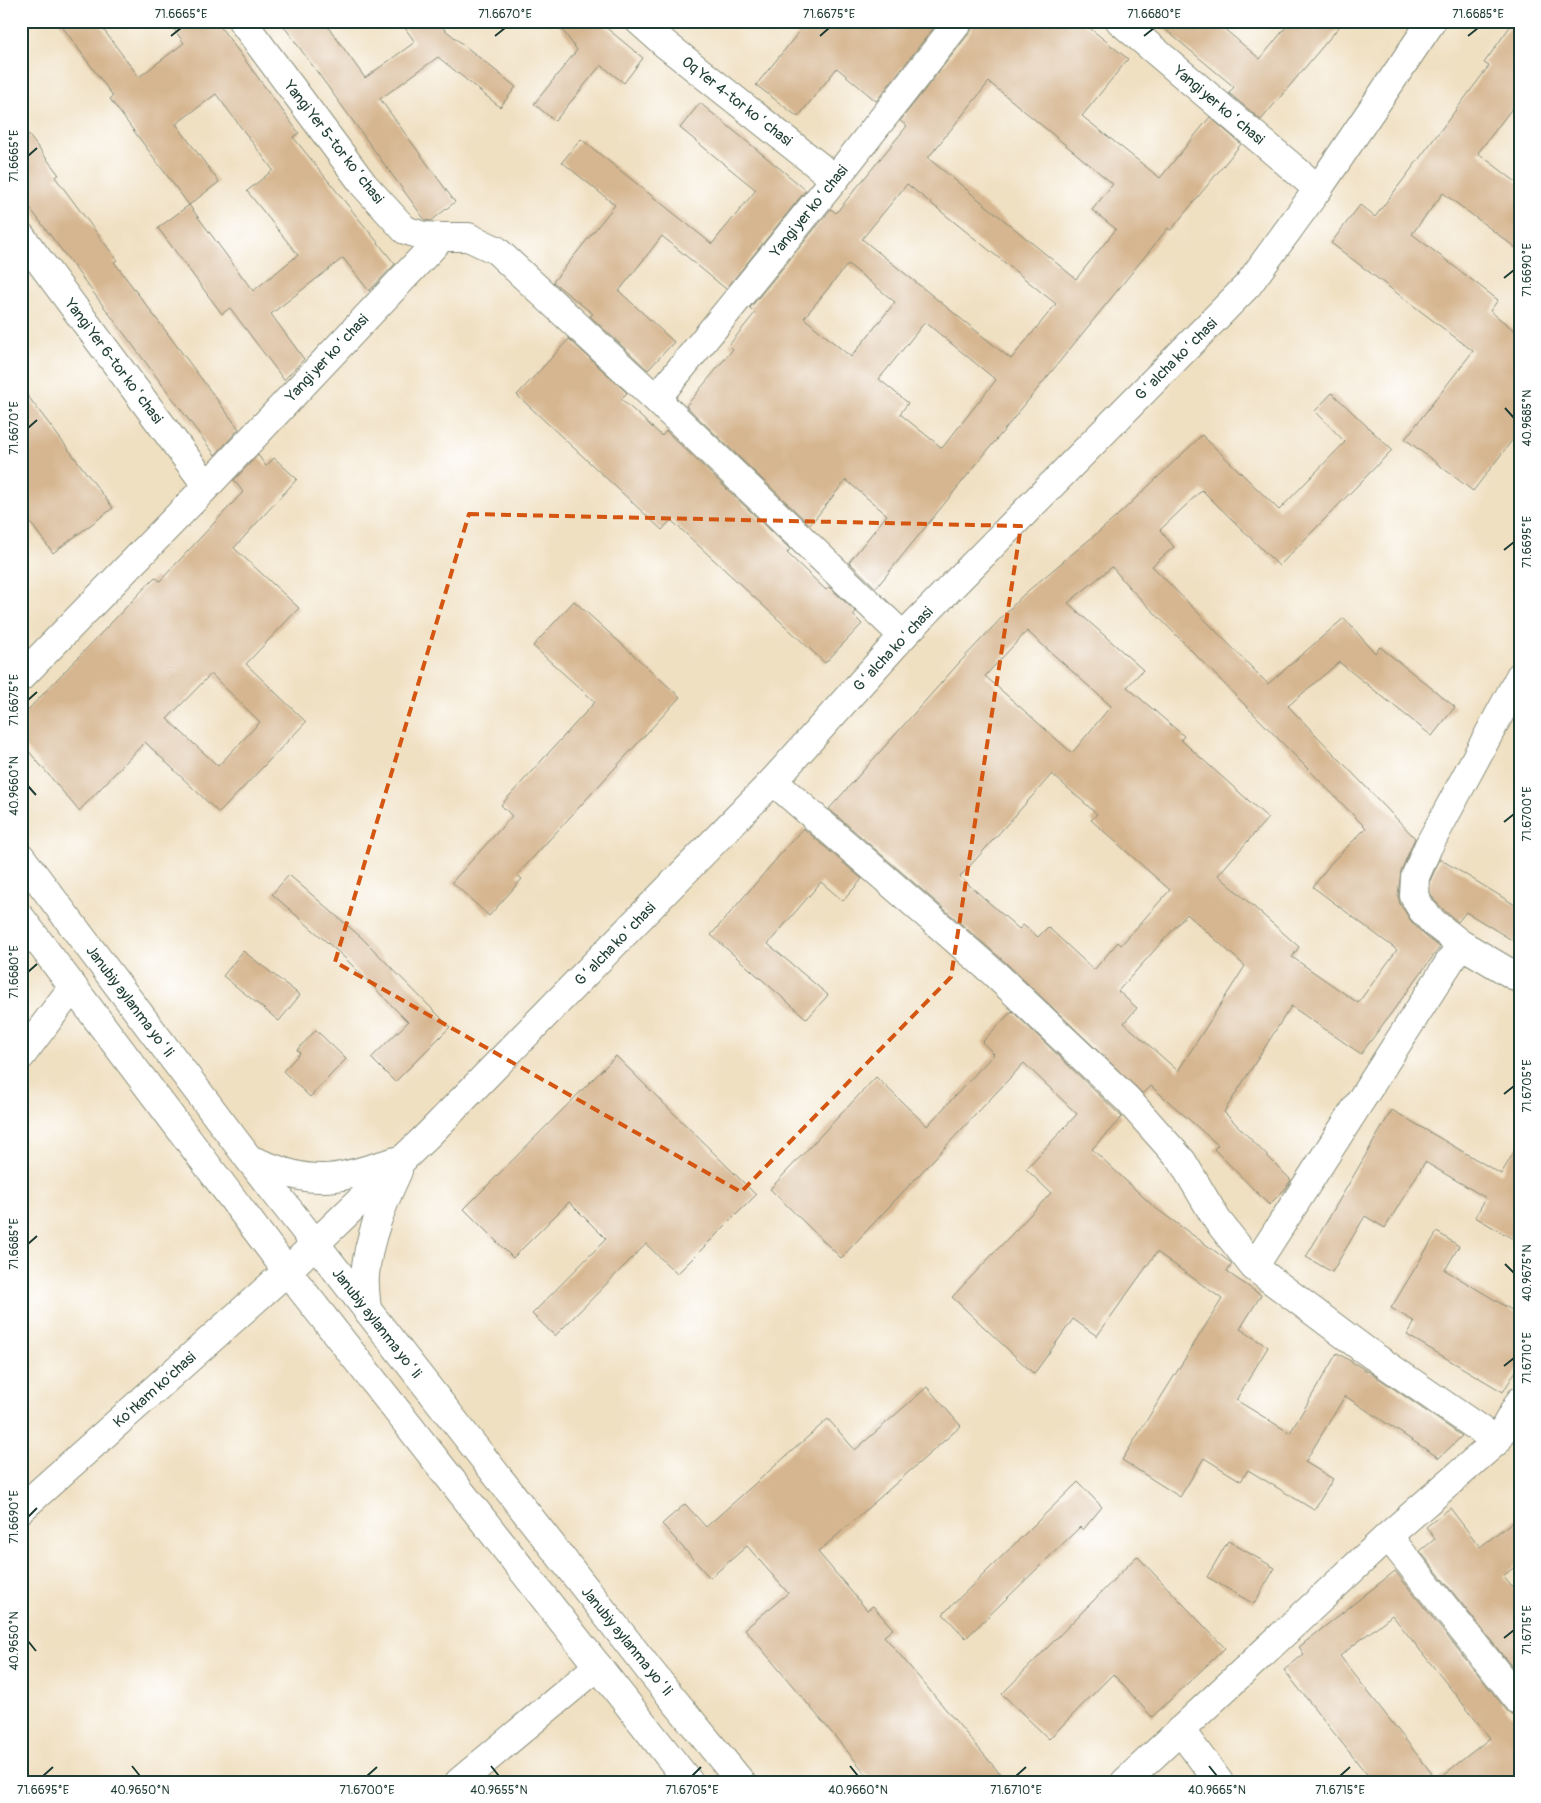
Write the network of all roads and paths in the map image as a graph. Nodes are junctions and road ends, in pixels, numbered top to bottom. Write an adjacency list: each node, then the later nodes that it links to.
1 (242, 21): 9 (main road, Yangi Yer 5-tor koʻchasi)
2 (640, 21): 6 (main road, Oq Yer 4-tor koʻchasi)
3 (958, 21): 6 (main road, Yangi yer koʻchasi)
4 (1120, 21): 7 (main road, Yangi yer koʻchasi)
5 (1432, 21): 7 (main road, Gʻalcha koʻchasi)
6 (835, 179): 10 (main road, Yangi yer koʻchasi)
7 (1318, 190): 12 (main road, Gʻalcha koʻchasi)
8 (21, 236): 11 (main road, Yangi Yer 6-tor koʻchasi)
9 (442, 237): 10 (main road); 11 (main road, Yangi yer koʻchasi)
10 (656, 399): 12 (main road)
11 (206, 486): 14 (main road, Yangi yer koʻchasi)
12 (903, 636): 15 (main road, Gʻalcha koʻchasi)
13 (1520, 676): 18 (main road)
14 (21, 677)
15 (773, 781): 22 (main road, Gʻalcha koʻchasi); 25 (main road)
16 (21, 857): 23 (main road, Janubiy aylanma yoʻli)
17 (21, 918): 20 (main road)
18 (1461, 944): 19 (main road); 25 (main road)
19 (1520, 979)
20 (73, 987): 21 (main road); 26 (main road)
21 (21, 1056)
22 (404, 1158): 23 (main road); 24 (main road, Gʻalcha koʻchasi); 27 (main road)
23 (249, 1159): 24 (main road, Janubiy aylanma yoʻli)
24 (315, 1244): 26 (main road, Ko‘rkam ko‘chasi); 27 (main road, Janubiy aylanma yoʻli)
25 (1254, 1267): 29 (main road)
26 (287, 1272): 30 (main road, Ko‘rkam ko‘chasi); 32 (main road)
27 (367, 1310): 37 (main road, Janubiy aylanma yoʻli)
28 (1520, 1401): 29 (main road)
29 (1497, 1441): 31 (main road)
30 (21, 1509)
31 (1388, 1536): 33 (main road); 34 (main road)
32 (598, 1666): 35 (main road); 36 (main road)
33 (1520, 1702)
34 (1180, 1730): 38 (main road); 39 (main road)
35 (459, 1782)
36 (689, 1782)
37 (741, 1782)
38 (1124, 1782)
39 (1220, 1782)

